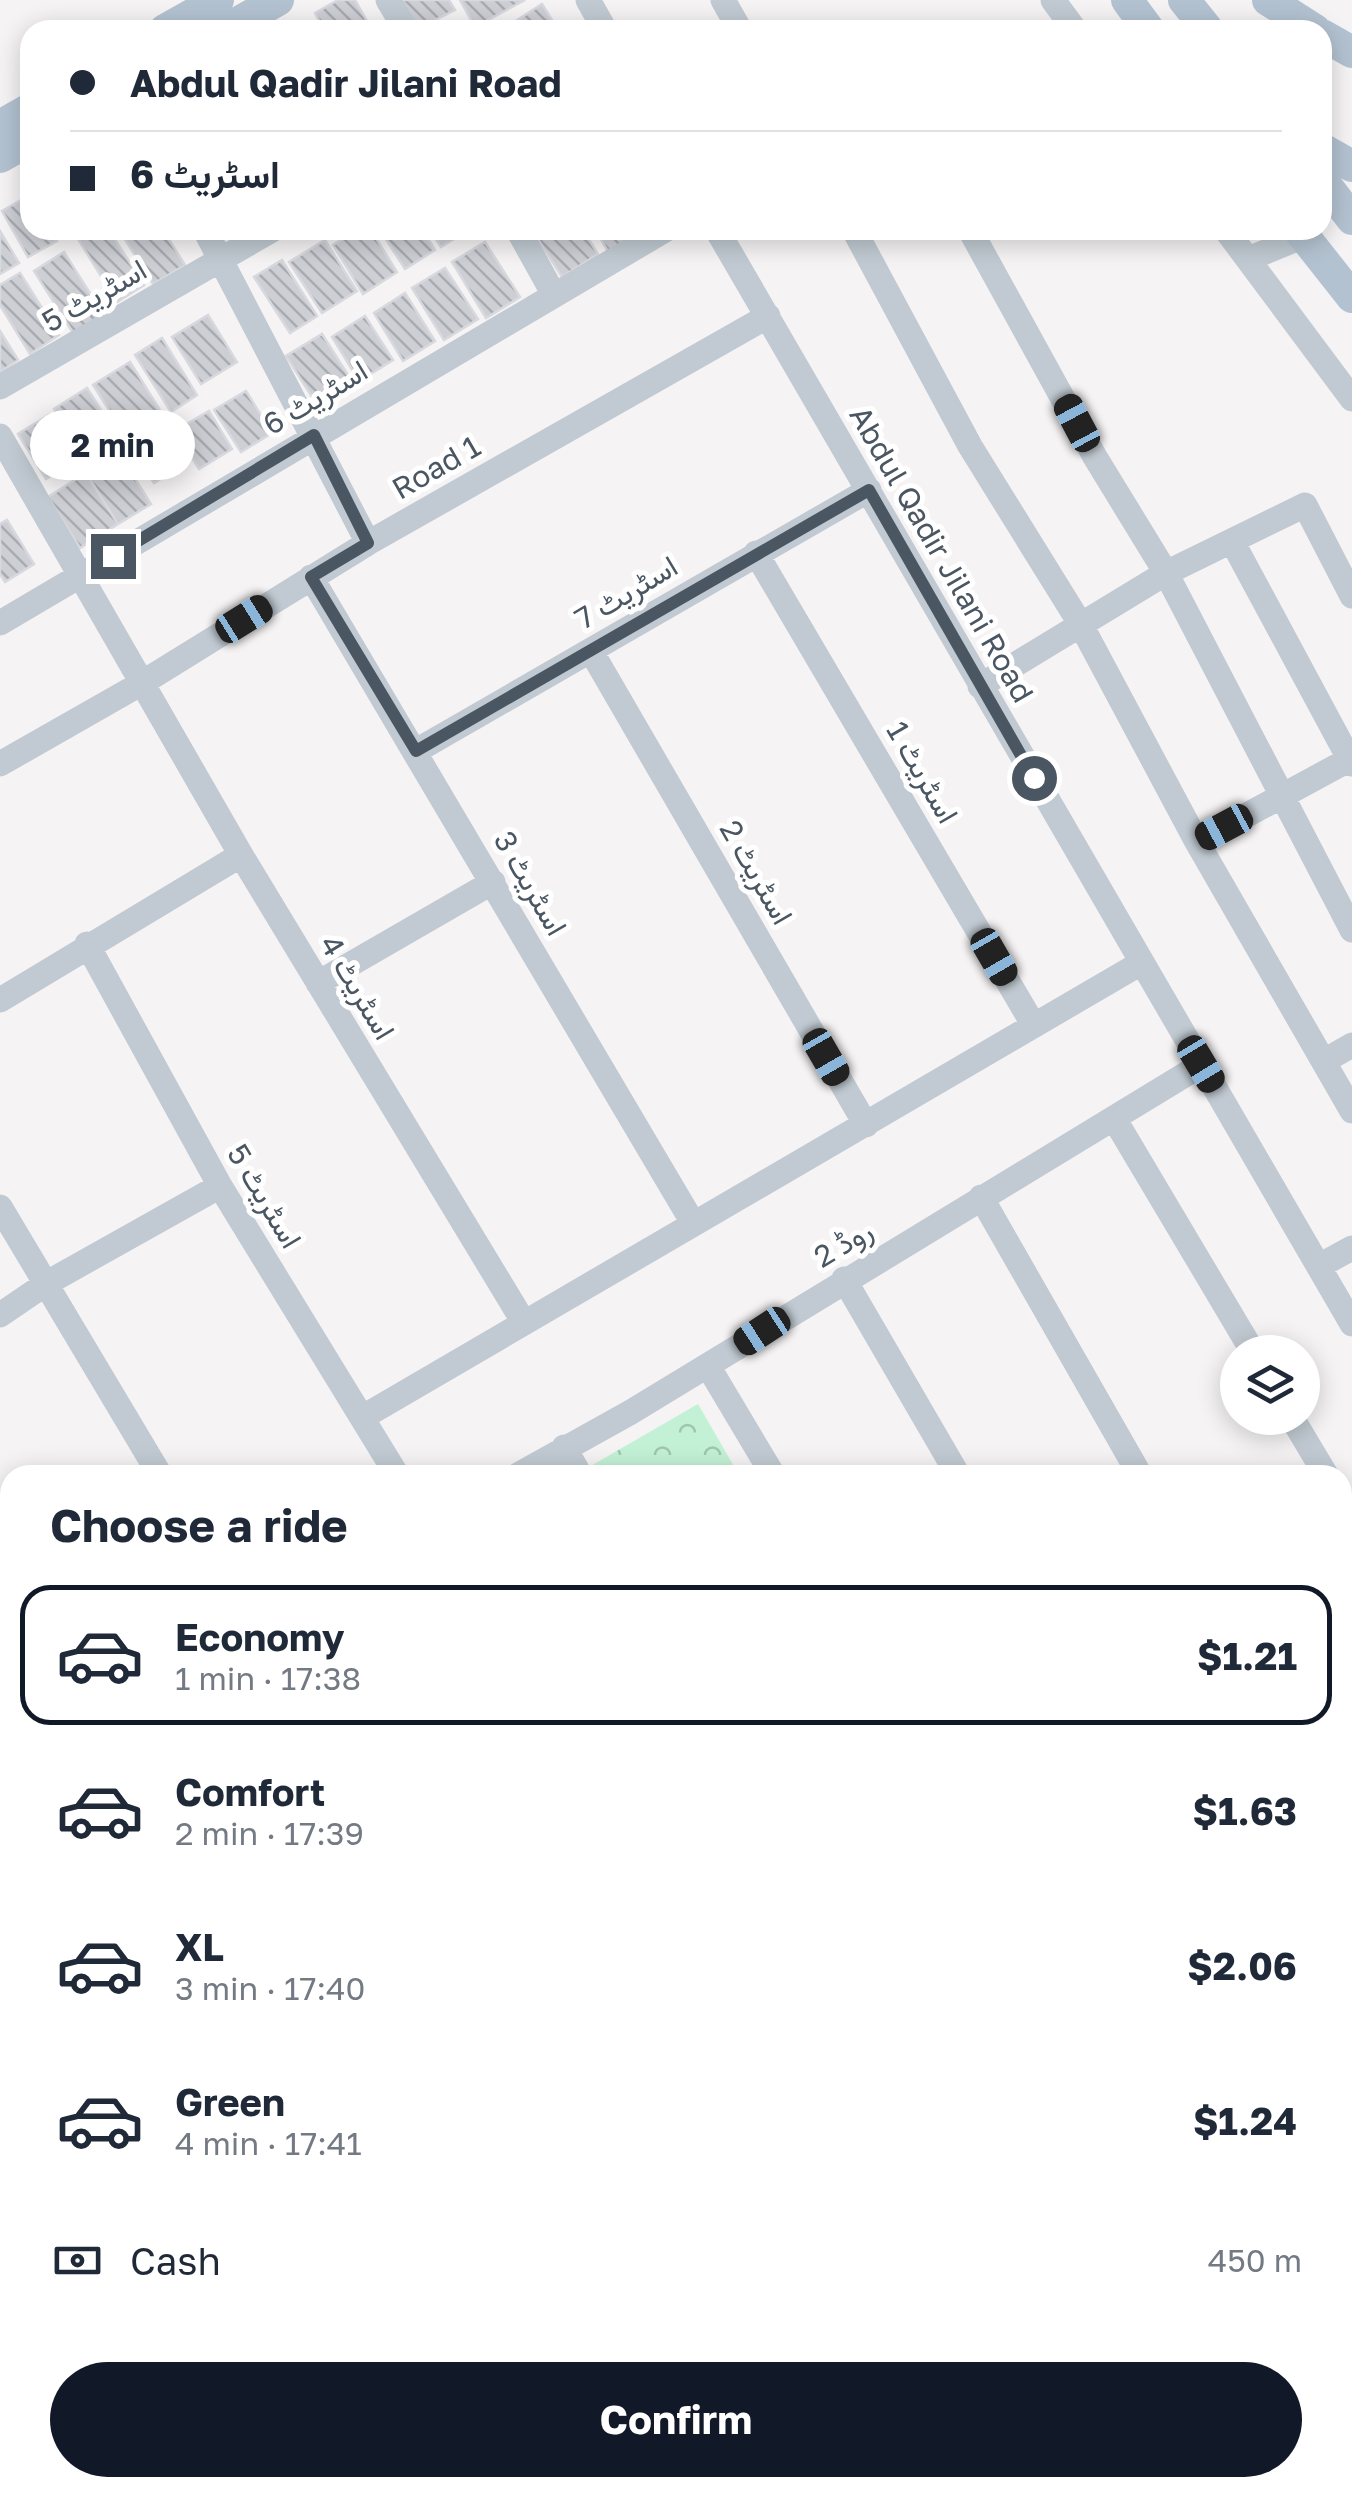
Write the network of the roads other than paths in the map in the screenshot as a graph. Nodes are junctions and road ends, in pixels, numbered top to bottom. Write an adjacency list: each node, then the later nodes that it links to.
1 (218, 0): 5 (main road)
2 (278, 0): 6 (main road)
3 (1184, 0): 7 (main road)
4 (1268, 0): 8 (main road)
5 (184, 16)
6 (243, 20)
7 (1200, 20)
8 (1299, 20)
9 (1332, 193): 10 (main road)
10 (1352, 219)
11 (210, 240): 22 (street)
12 (255, 240): 22 (street, اسٹریٹ 5)
13 (523, 240): 23 (street)
14 (647, 240): 23 (street, اسٹریٹ 6)
15 (723, 240): 25 (street, Abdul Qadir Jilani Road)
16 (859, 240): 39 (street)
17 (976, 240): 34 (street)
18 (1234, 240): 21 (street)
19 (1287, 240): 21 (street)
20 (1307, 240): 24 (main road)
21 (1248, 259): 27 (street)
22 (222, 260): 26 (street, اسٹریٹ 5); 28 (street)
23 (552, 293): 28 (street, اسٹریٹ 6)
24 (1352, 297)
25 (768, 316): 30 (street, Abdul Qadir Jilani Road); 32 (street, Road 1)
26 (0, 387)
27 (1352, 400)
28 (314, 435): 32 (street); 35 (street, اسٹریٹ 6)
29 (0, 436): 35 (street)
30 (869, 490): 33 (street, اسٹریٹ 7); 42 (street, Abdul Qadir Jilani Road)
31 (1233, 542): 34 (street); 37 (street); 44 (street)
32 (368, 543): 36 (street, Road 1)
33 (756, 553): 40 (street, اسٹریٹ 7); 55 (street, اسٹریٹ 1)
34 (1166, 573): 39 (street); 46 (street)
35 (79, 576): 38 (street, اسٹریٹ 6); 41 (street)
36 (311, 577): 41 (street, Road 1); 43 (street, اسٹریٹ 3)
37 (1352, 596)
38 (0, 623)
39 (1082, 626): 42 (street); 47 (street)
40 (591, 651): 43 (street, اسٹریٹ 7); 61 (street, اسٹریٹ 2)
41 (142, 683): 45 (street, Road 1); 48 (street, اسٹریٹ 4)
42 (980, 686): 52 (street, Abdul Qadir Jilani Road)
43 (416, 751): 49 (street, اسٹریٹ 3)
44 (1351, 761): 46 (street)
45 (0, 764)
46 (1279, 797): 47 (street); 50 (street)
47 (1197, 842): 57 (street)
48 (240, 855): 51 (street); 53 (street, اسٹریٹ 4)
49 (493, 882): 53 (street); 65 (street, اسٹریٹ 3)
50 (1352, 930)
51 (88, 944): 54 (street); 62 (street, اسٹریٹ 5)
52 (1141, 963): 55 (street); 58 (street, Abdul Qadir Jilani Road)
53 (318, 983): 71 (street, اسٹریٹ 4)
54 (0, 1000)
55 (1033, 1024): 61 (street)
56 (1352, 1045): 57 (street)
57 (1324, 1061): 59 (street)
58 (1201, 1064): 60 (street, روڈ 2); 67 (street, Abdul Qadir Jilani Road)
59 (1352, 1111)
60 (1115, 1120): 63 (street, روڈ 2); 73 (street)
61 (866, 1125): 65 (street)
62 (220, 1186): 69 (street); 75 (street, اسٹریٹ 5)
63 (981, 1196): 68 (street, روڈ 2); 84 (street)
64 (0, 1207): 69 (street)
65 (693, 1223): 71 (street)
66 (1352, 1248): 67 (street)
67 (1321, 1266): 72 (street, Abdul Qadir Jilani Road)
68 (844, 1279): 74 (street, روڈ 2); 83 (street)
69 (47, 1284): 70 (street); 78 (street)
70 (0, 1315)
71 (523, 1321): 75 (street)
72 (1352, 1324)
73 (1243, 1335)
74 (708, 1366): 77 (street, روڈ 2); 82 (street)
75 (363, 1417): 79 (street, اسٹریٹ 5)
76 (1302, 1435): 85 (street)
77 (564, 1447): 80 (street, روڈ 2); 81 (street)
78 (154, 1465)
79 (391, 1465)
80 (534, 1465)
81 (574, 1465)
82 (766, 1465)
83 (952, 1465)
84 (1134, 1465)
85 (1320, 1465)

